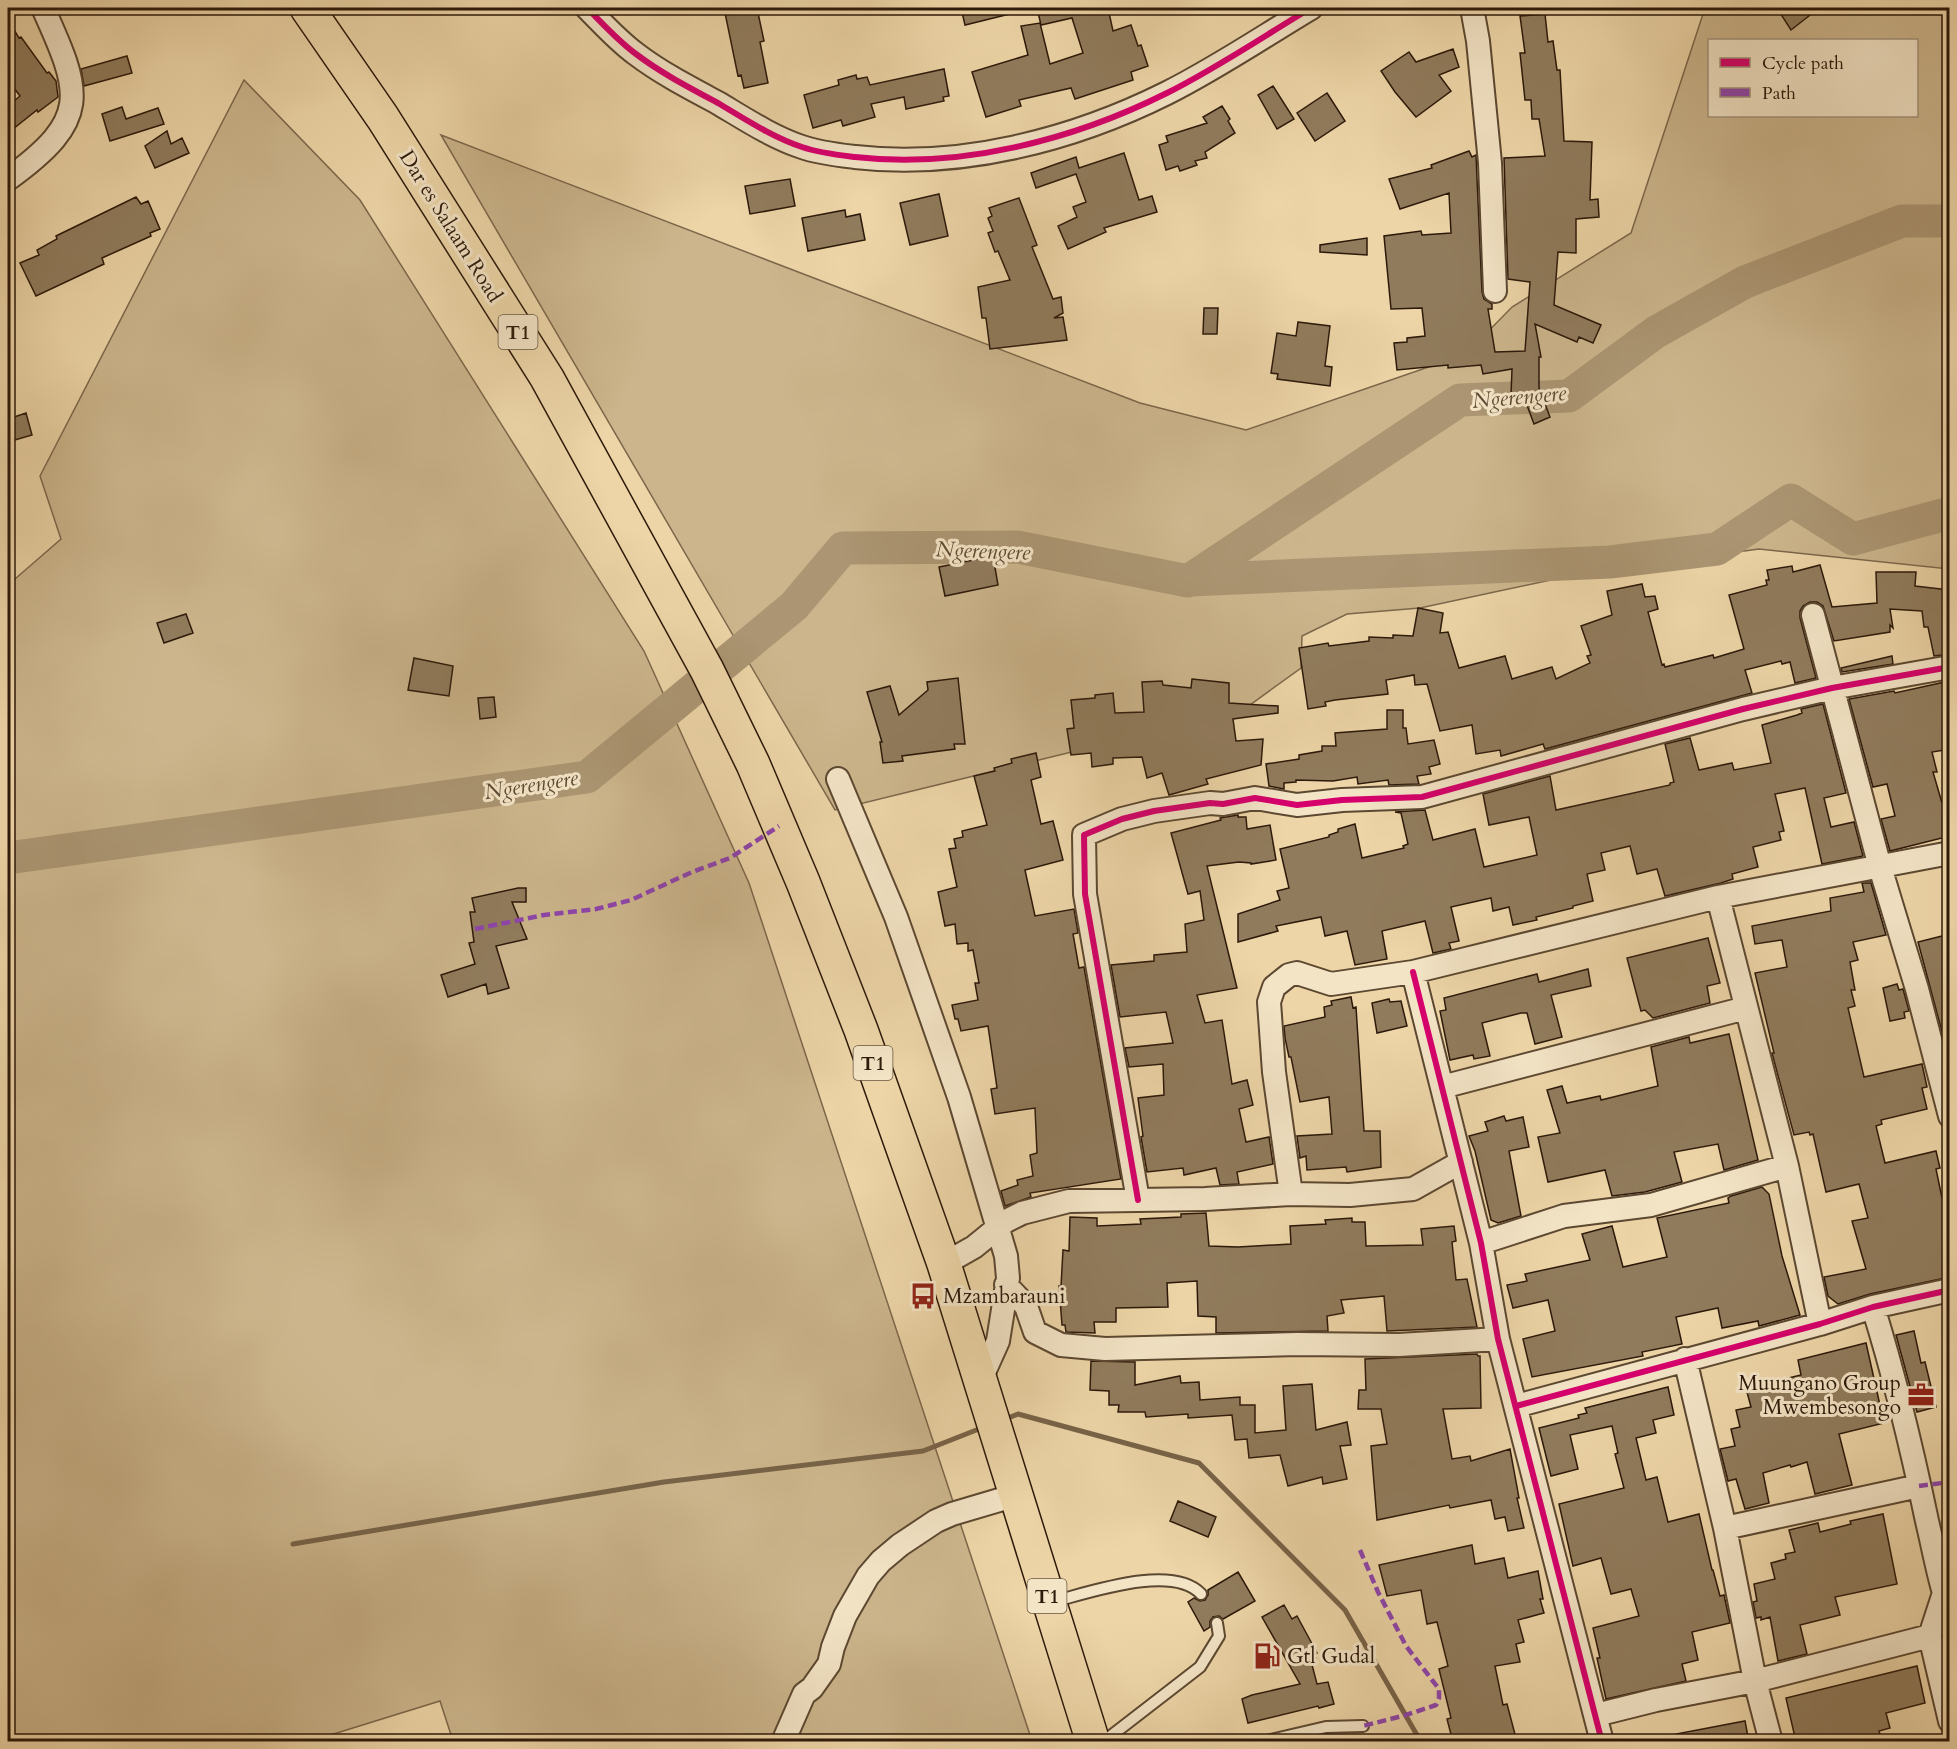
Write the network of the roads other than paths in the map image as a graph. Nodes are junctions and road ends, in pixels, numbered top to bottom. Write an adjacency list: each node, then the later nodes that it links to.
1 (43, 8): 6 (street)
2 (307, 8): 25 (highway, Dar es Salaam Road / T1)
3 (586, 8): 4 (street)
4 (1311, 8)
5 (1472, 8): 7 (street)
6 (8, 179)
7 (1495, 291)
8 (1814, 615): 10 (street)
9 (1950, 667): 10 (street)
10 (1832, 688): 13 (street); 22 (street)
11 (838, 779): 23 (street)
12 (1950, 853): 13 (street)
13 (1880, 867): 14 (street); 18 (street)
14 (1718, 897): 15 (street); 16 (street)
15 (1413, 972): 17 (street); 21 (street)
16 (1746, 1008): 17 (street); 20 (street)
17 (1442, 1087): 19 (street)
18 (1950, 1116)
19 (1461, 1162): 21 (street); 24 (street)
20 (1787, 1166): 24 (street); 29 (street)
21 (1291, 1194): 22 (street)
22 (1138, 1200): 23 (street)
23 (997, 1229): 25 (street); 26 (street)
24 (1481, 1243): 30 (street)
25 (945, 1264): 32 (highway, T1)
26 (1006, 1285): 30 (street); 32 (street)
27 (1950, 1290): 28 (street)
28 (1873, 1308): 29 (street); 34 (street)
29 (1820, 1324): 31 (street)
30 (1498, 1339): 33 (street)
31 (1685, 1359): 33 (street); 36 (street)
32 (984, 1390): 35 (highway, T1)
33 (1516, 1406): 43 (street)
34 (1919, 1486): 36 (street); 37 (street)
35 (1016, 1495): 39 (highway, T1); 46 (street)
36 (1725, 1528): 42 (street)
37 (1947, 1592): 41 (street)
38 (1201, 1594): 39 (lane)
39 (1050, 1603): 47 (highway, T1)
40 (1217, 1623): 48 (lane)
41 (1930, 1636): 42 (street); 44 (street)
42 (1755, 1681): 43 (street); 51 (street)
43 (1596, 1714): 50 (street)
44 (1950, 1721)
45 (1363, 1726): 49 (lane)
46 (783, 1742)
47 (1092, 1742)
48 (1103, 1742)
49 (1262, 1742)
50 (1602, 1742)
51 (1771, 1742)

